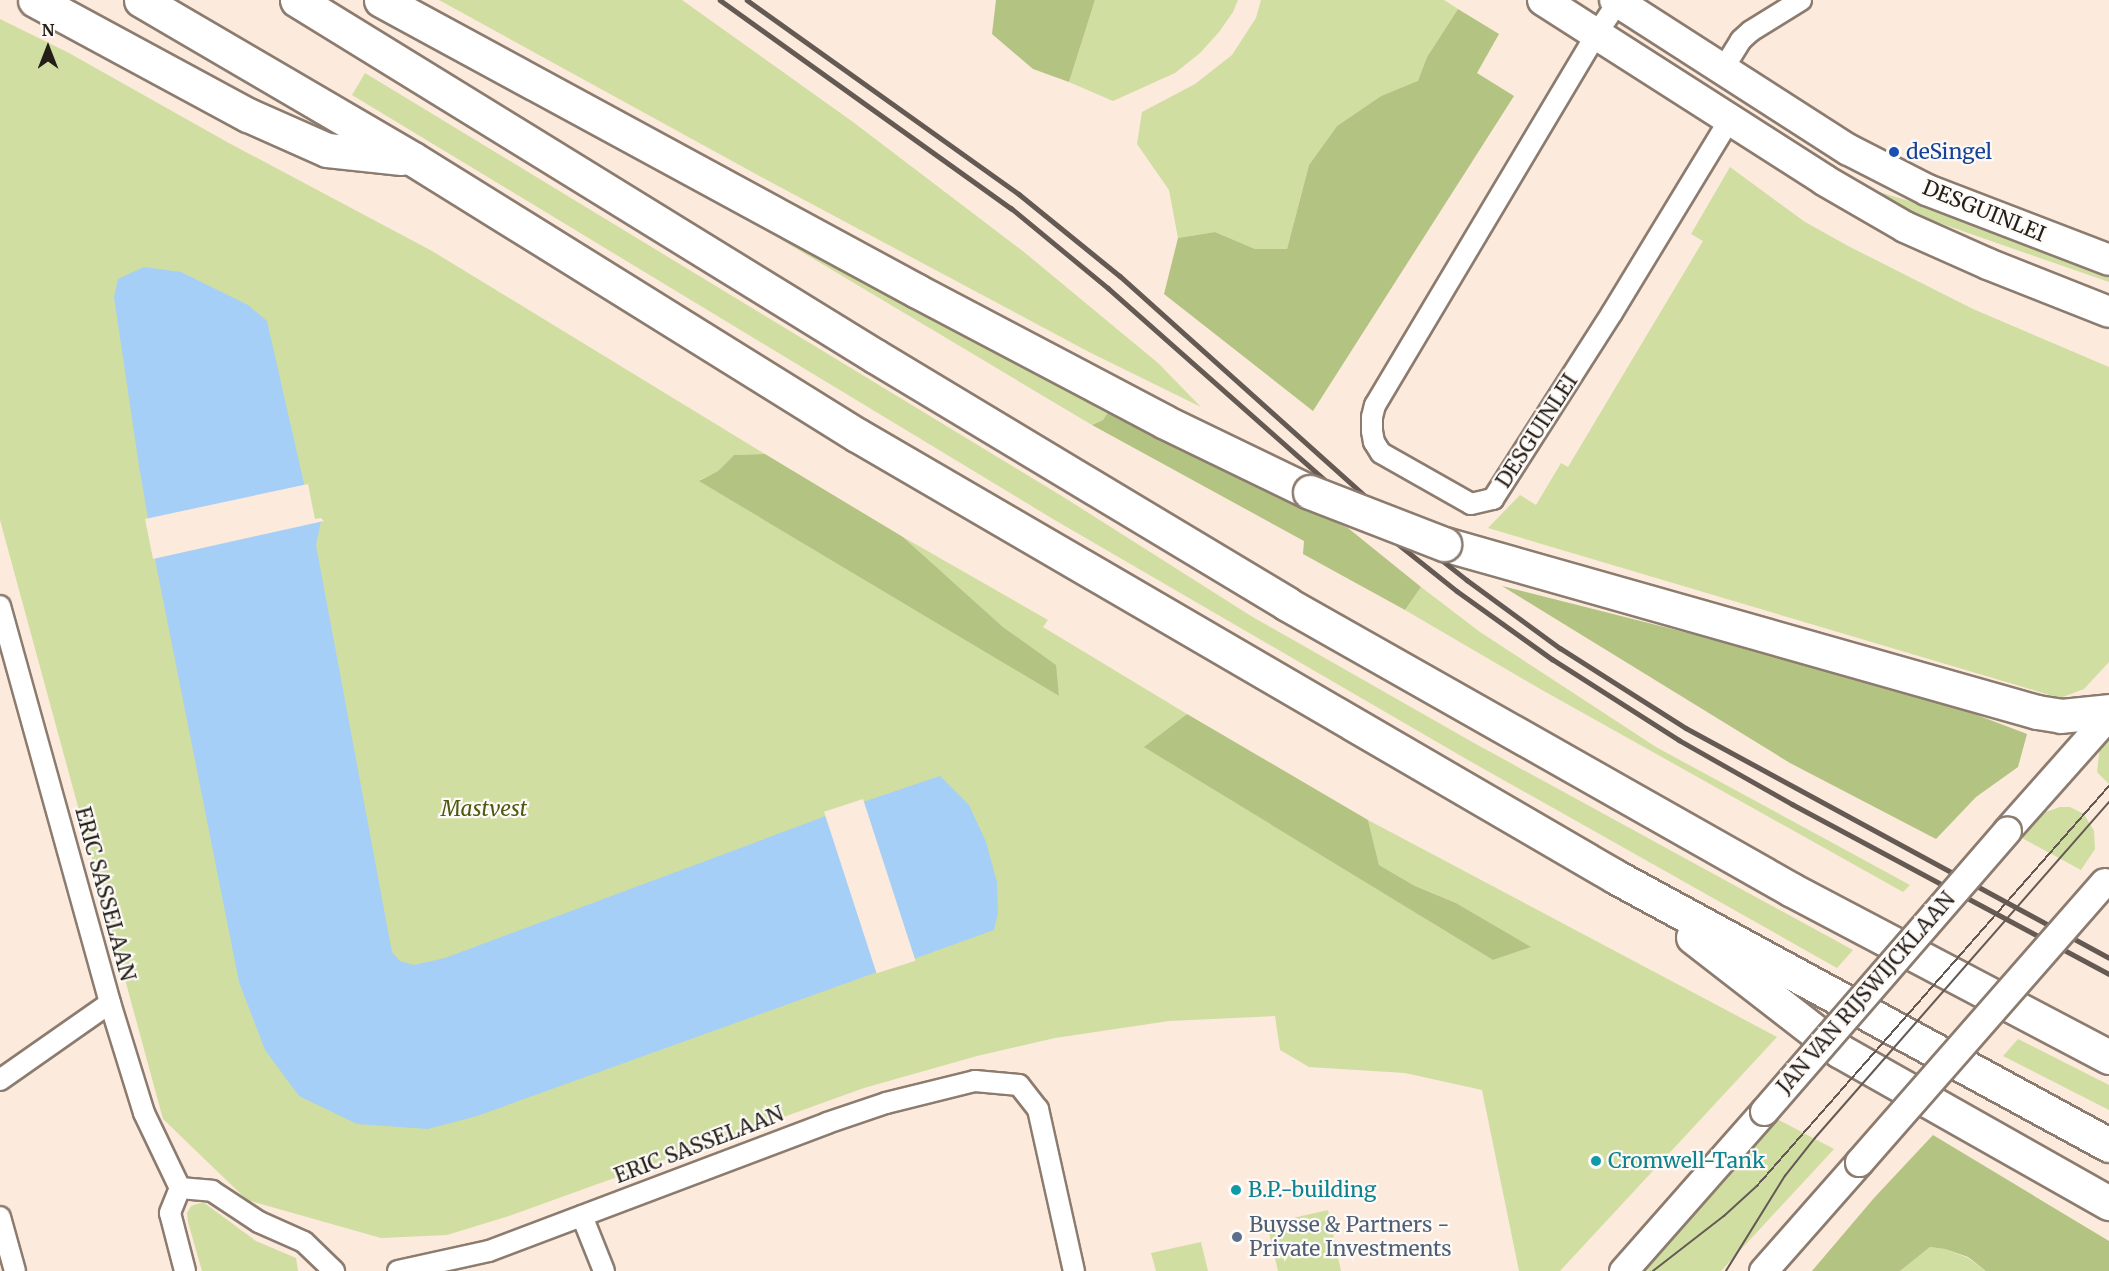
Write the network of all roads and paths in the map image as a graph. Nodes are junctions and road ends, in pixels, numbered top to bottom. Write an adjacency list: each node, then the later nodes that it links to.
1 (35, 0): 11 (highway)
2 (141, 0): 11 (highway)
3 (297, 0): 19 (highway)
4 (381, 0): 15 (highway, bridge)
5 (1544, 0): 8 (main road)
6 (1801, 0): 9 (street)
7 (1617, 1): 8 (street, DESGUINLEI); 9 (main road, DESGUINLEI)
8 (1597, 33): 10 (main road); 10 (street, DESGUINLEI)
9 (1723, 69): 12 (main road, DESGUINLEI)
10 (1730, 119): 13 (main road)
11 (413, 159): 16 (highway)
12 (2109, 260)
13 (2109, 312)
14 (0, 606): 18 (street, ERIC SASSELAAN)
15 (2109, 713): 32 (main road, JAN VAN RIJSWIJCKLAAN, bridge)
16 (1616, 878): 21 (highway); 23 (highway)
17 (2106, 879): 33 (main road, bridge)
18 (110, 1003): 20 (street); 22 (street, ERIC SASSELAAN)
19 (2109, 1057)
20 (0, 1080)
21 (2109, 1145)
22 (180, 1188): 27 (street); 28 (street)
23 (2109, 1203)
24 (582, 1215): 29 (street, ERIC SASSELAAN); 30 (street); 31 (street, ERIC SASSELAAN)
25 (0, 1217): 26 (street)
26 (15, 1271)
27 (185, 1271)
28 (334, 1271)
29 (398, 1271)
30 (604, 1271)
31 (1074, 1271)
32 (1623, 1271)
33 (1763, 1271)

